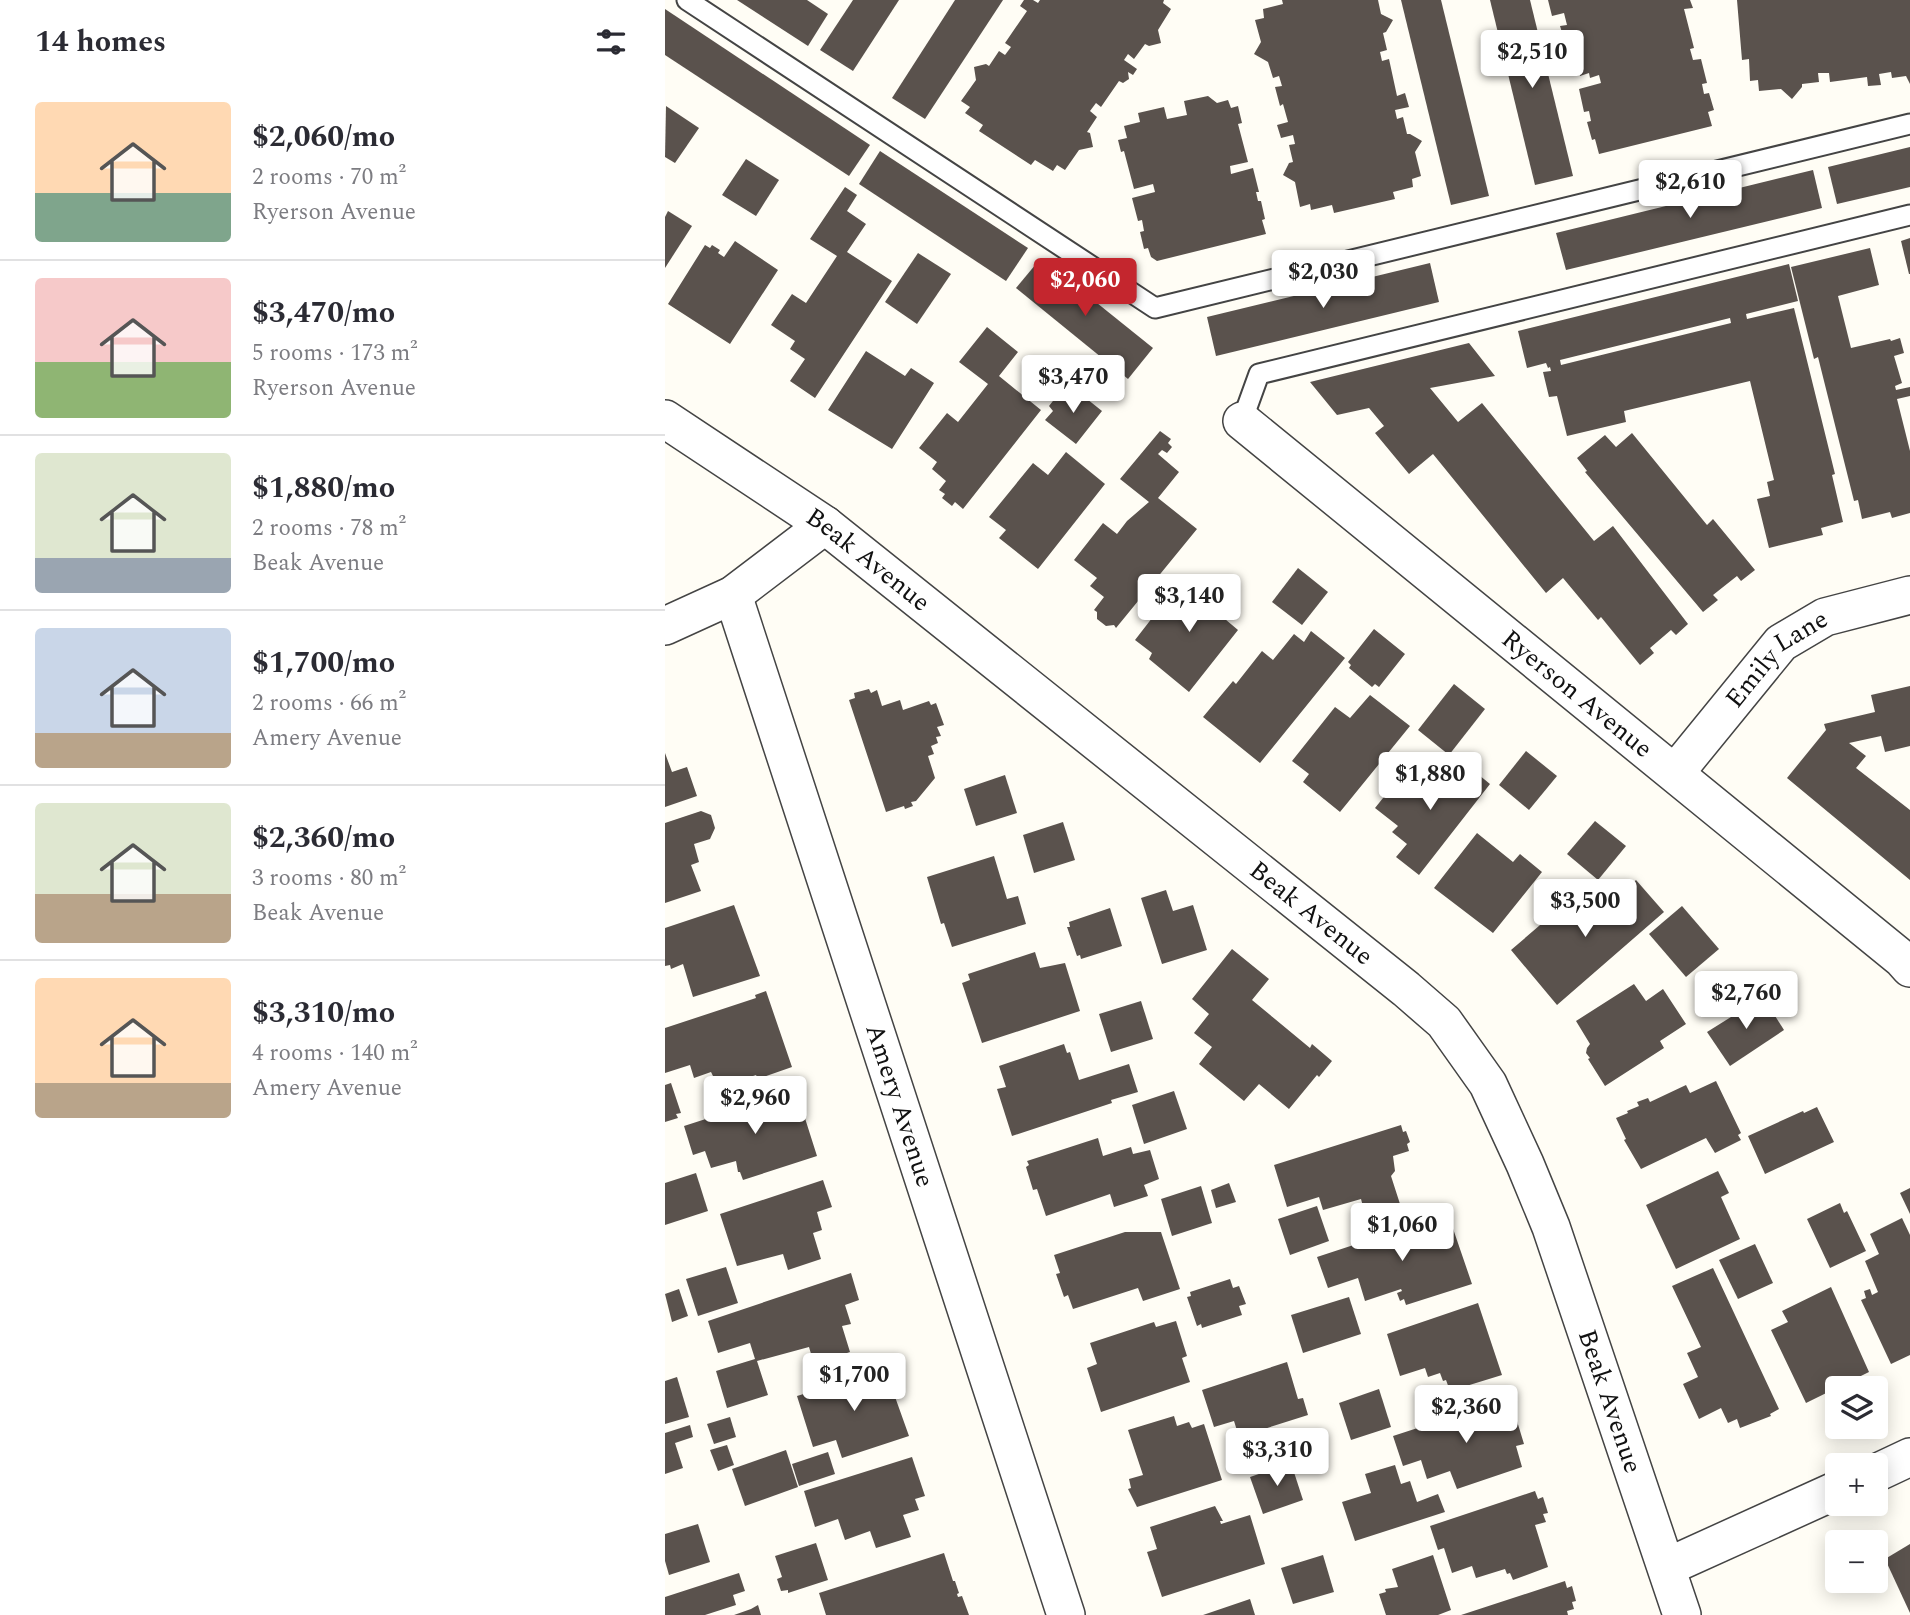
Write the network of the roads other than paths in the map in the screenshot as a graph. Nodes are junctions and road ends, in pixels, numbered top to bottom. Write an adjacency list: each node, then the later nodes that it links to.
1 (687, 0): 2 (lane)
2 (1910, 124)
3 (1910, 215): 5 (lane)
4 (665, 419): 6 (street, Beak Avenue)
5 (1242, 421): 10 (street, Ryerson Avenue)
6 (825, 525): 7 (street); 15 (street, Beak Avenue)
7 (733, 595): 9 (street); 16 (street, Amery Avenue)
8 (1910, 595): 10 (street, Emily Lane)
9 (665, 626)
10 (1675, 773): 11 (street, Ryerson Avenue)
11 (1910, 968)
12 (1910, 1457): 13 (street)
13 (1888, 1467)
14 (1825, 1495): 15 (street)
15 (1667, 1567): 17 (street, Beak Avenue)
16 (1066, 1615)
17 (1682, 1615)

